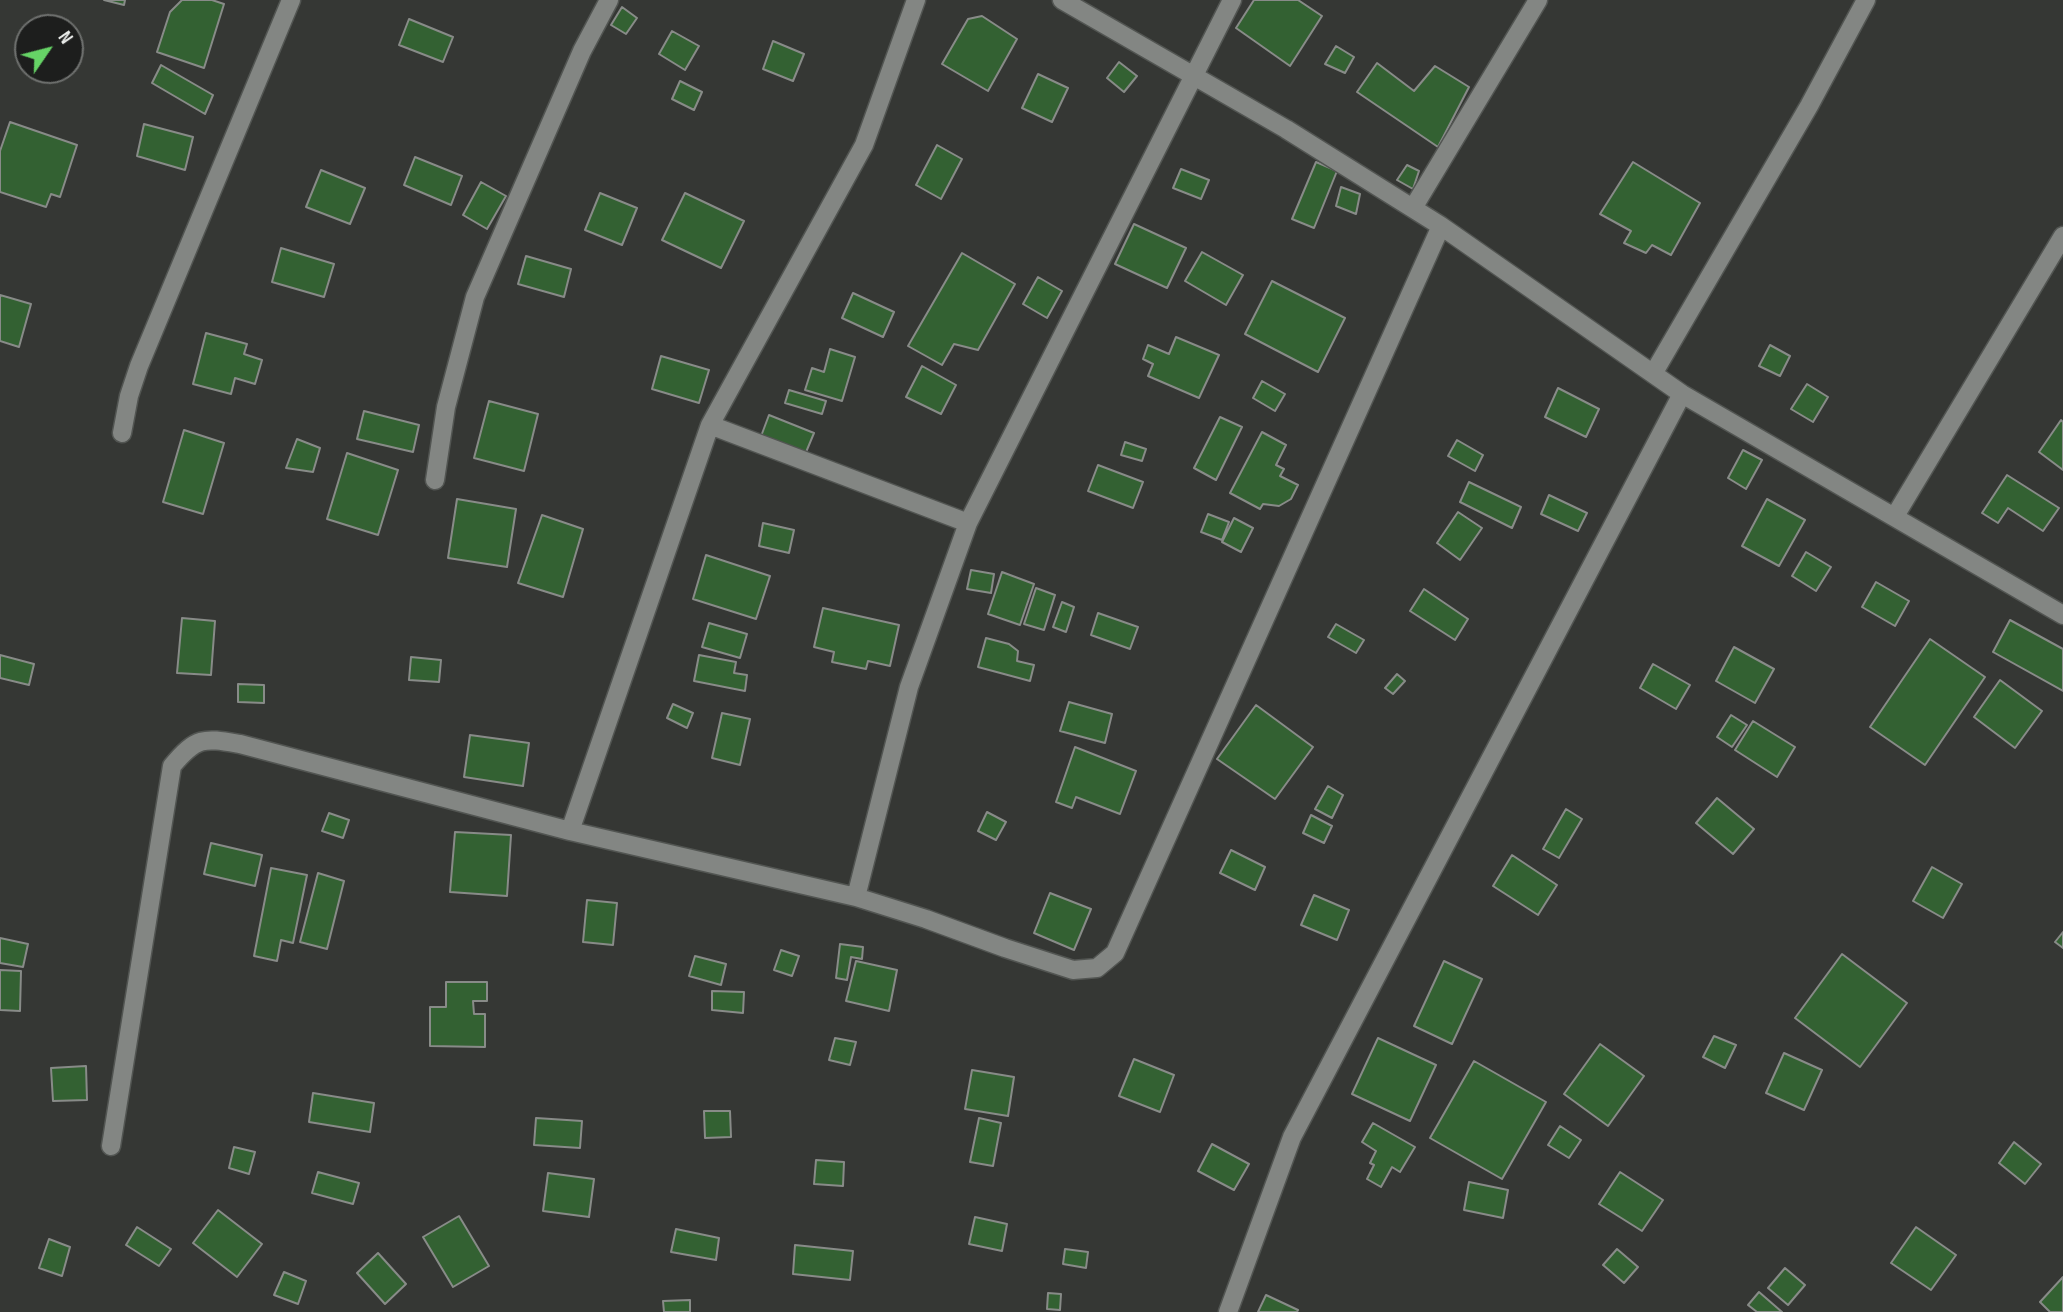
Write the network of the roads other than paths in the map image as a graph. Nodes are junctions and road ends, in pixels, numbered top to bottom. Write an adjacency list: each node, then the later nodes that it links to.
1 (291, 0): 15 (street)
2 (609, 0): 16 (street)
3 (916, 0): 14 (street)
4 (1062, 0): 8 (street)
5 (1232, 0): 8 (street)
6 (1538, 0): 9 (street)
7 (1866, 0): 12 (street)
8 (1196, 75): 9 (street); 18 (street)
9 (1413, 208): 10 (street)
10 (1441, 226): 12 (street); 21 (street)
11 (2063, 236): 17 (street)
12 (1653, 374): 13 (street)
13 (1682, 394): 17 (street); 23 (street)
14 (709, 425): 18 (street); 20 (street)
15 (122, 433)
16 (435, 480)
17 (1895, 516): 19 (street)
18 (968, 523): 21 (street)
19 (2063, 615)
20 (570, 831): 21 (street); 22 (street)
21 (856, 897)
22 (111, 1146)
23 (1228, 1312)

